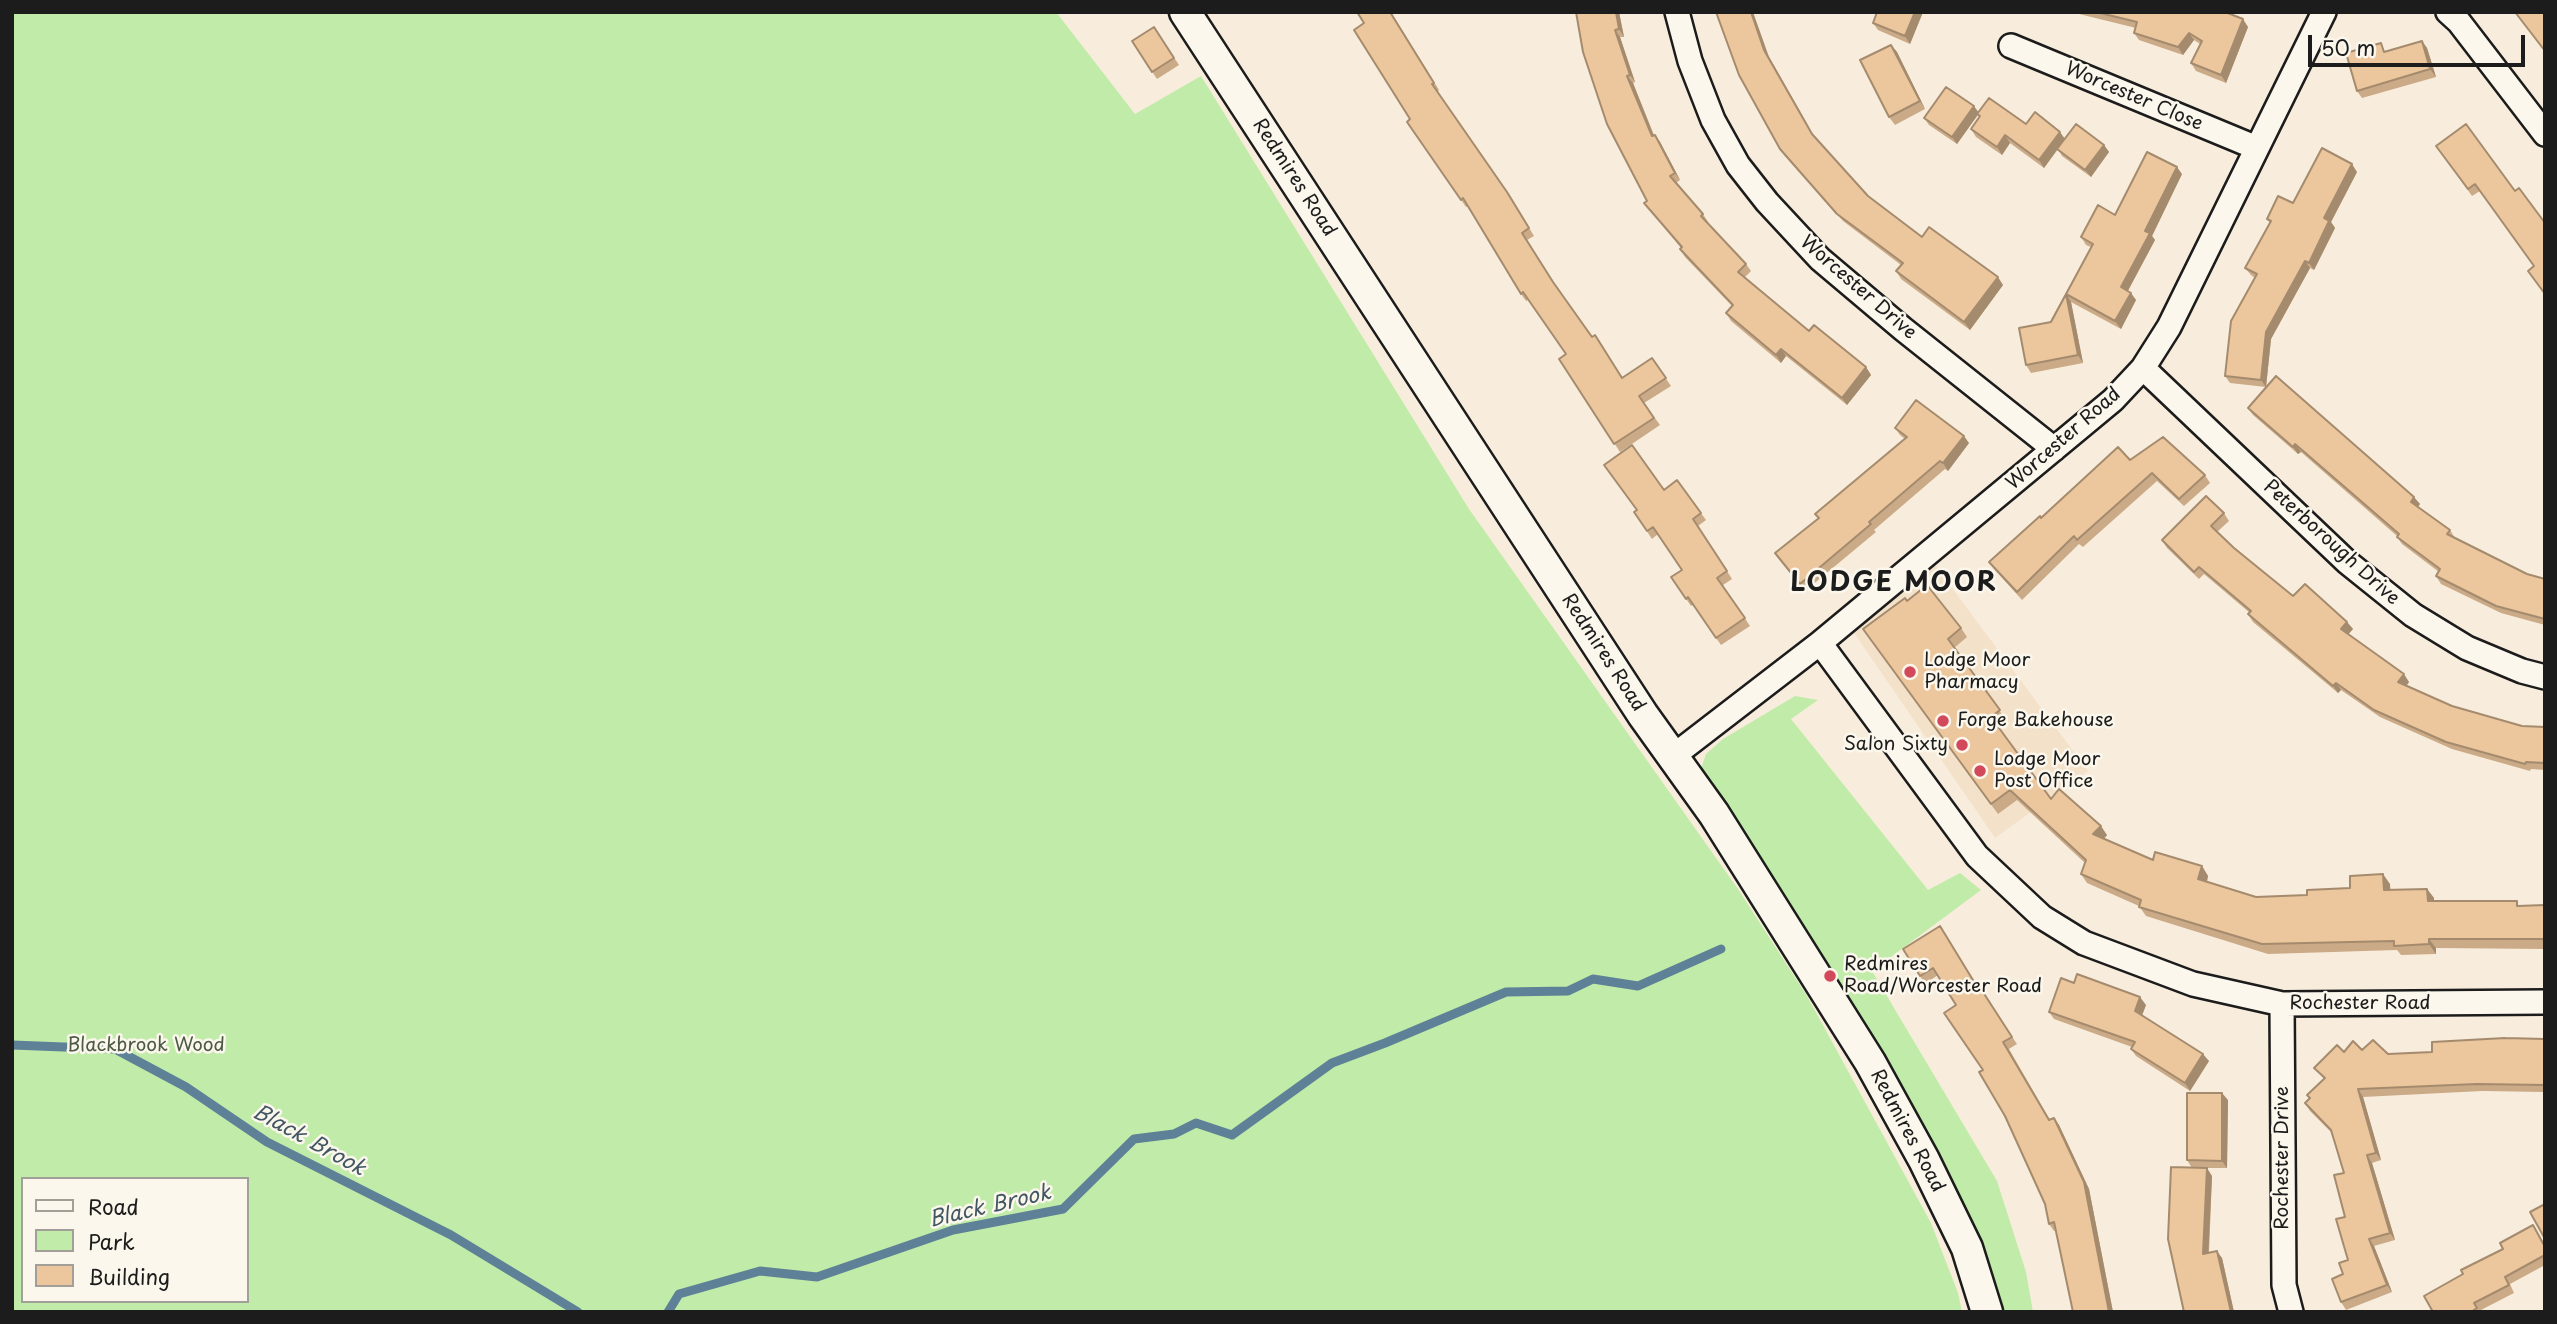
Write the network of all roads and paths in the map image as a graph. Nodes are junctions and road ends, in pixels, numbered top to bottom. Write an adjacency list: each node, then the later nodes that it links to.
1 (1185, 12): 12 (street, Redmires Road)
2 (1676, 12): 9 (street, Worcester Drive)
3 (2324, 12): 7 (street, Worcester Road)
4 (2448, 12): 6 (street)
5 (2011, 46): 7 (street, Worcester Close)
6 (2545, 134)
7 (2257, 148): 8 (street, Worcester Road)
8 (2143, 368): 9 (street, Worcester Road); 11 (street, Peterborough Drive)
9 (2054, 449): 10 (street, Worcester Road)
10 (1821, 643): 12 (street, Worcester Road); 14 (street, Rochester Road)
11 (2545, 677)
12 (1672, 757): 15 (street, Redmires Road)
13 (2545, 1002): 14 (street, Rochester Road)
14 (2282, 1004): 16 (street, Rochester Drive)
15 (1987, 1312)
16 (2291, 1312)

